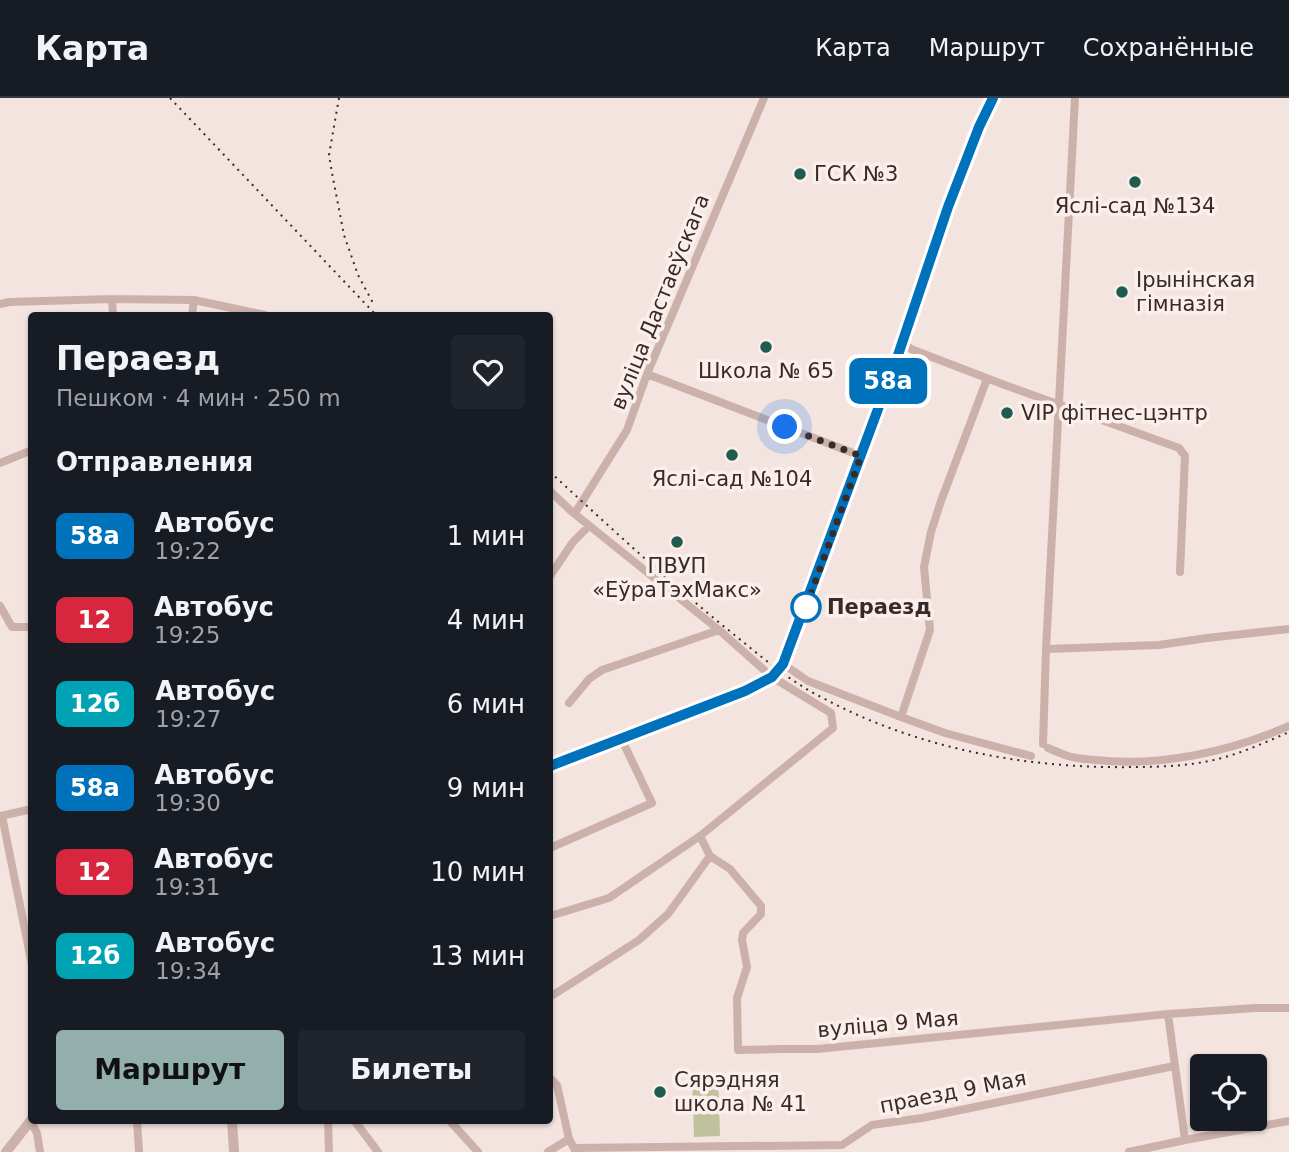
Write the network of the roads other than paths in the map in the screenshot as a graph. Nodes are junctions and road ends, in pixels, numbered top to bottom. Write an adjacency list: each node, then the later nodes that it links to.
1 (764, 98): 11 (street, вуліца Дастаеўскага)
2 (992, 98): 10 (street)
3 (1075, 98): 13 (street)
4 (112, 299): 5 (street); 6 (street); 7 (street)
5 (194, 300): 8 (street); 9 (street)
6 (0, 304)
7 (113, 312)
8 (192, 312)
9 (251, 312)
10 (902, 342): 12 (street); 15 (street)
11 (647, 374): 15 (street); 18 (street, вуліца Дастаеўскага)
12 (987, 379): 13 (street); 30 (street)
13 (1060, 406): 21 (street); 26 (street)
14 (28, 452): 16 (street)
15 (861, 456): 27 (street)
16 (0, 463)
17 (553, 494): 18 (street)
18 (573, 512): 19 (street)
19 (589, 526): 20 (street); 25 (street)
20 (553, 572)
21 (1180, 572)
22 (0, 606): 23 (street)
23 (28, 627)
24 (1289, 629): 26 (street)
25 (719, 631): 28 (street); 29 (street)
26 (1046, 649): 31 (street)
27 (783, 664): 28 (street); 30 (street)
28 (772, 677): 32 (street); 37 (street)
29 (569, 703)
30 (901, 717): 33 (street)
31 (1289, 726)
32 (621, 738): 34 (street); 38 (street)
33 (1031, 756)
34 (553, 765)
35 (28, 810): 36 (street)
36 (1, 816): 41 (street)
37 (700, 836): 39 (street, вуліца 9 Мая); 40 (street)
38 (553, 847)
39 (710, 856): 42 (street); 44 (street, вуліца 9 Мая)
40 (553, 915)
41 (28, 946)
42 (553, 995)
43 (1289, 1009): 44 (street, вуліца 9 Мая)
44 (1168, 1014): 45 (street)
45 (1174, 1066): 56 (street); 57 (street, праезд 9 Мая)
46 (553, 1081): 55 (street)
47 (1289, 1121): 56 (street)
48 (28, 1124): 58 (street)
49 (33, 1124): 59 (street)
50 (137, 1124): 60 (street)
51 (232, 1124): 61 (street)
52 (328, 1124): 62 (street)
53 (358, 1124): 63 (street)
54 (453, 1124): 64 (street)
55 (569, 1139): 57 (street); 65 (street)
56 (1185, 1140): 66 (street)
57 (575, 1150)
58 (6, 1152)
59 (40, 1152)
60 (139, 1152)
61 (234, 1152)
62 (329, 1152)
63 (378, 1152)
64 (478, 1152)
65 (548, 1152)
66 (1129, 1152)

